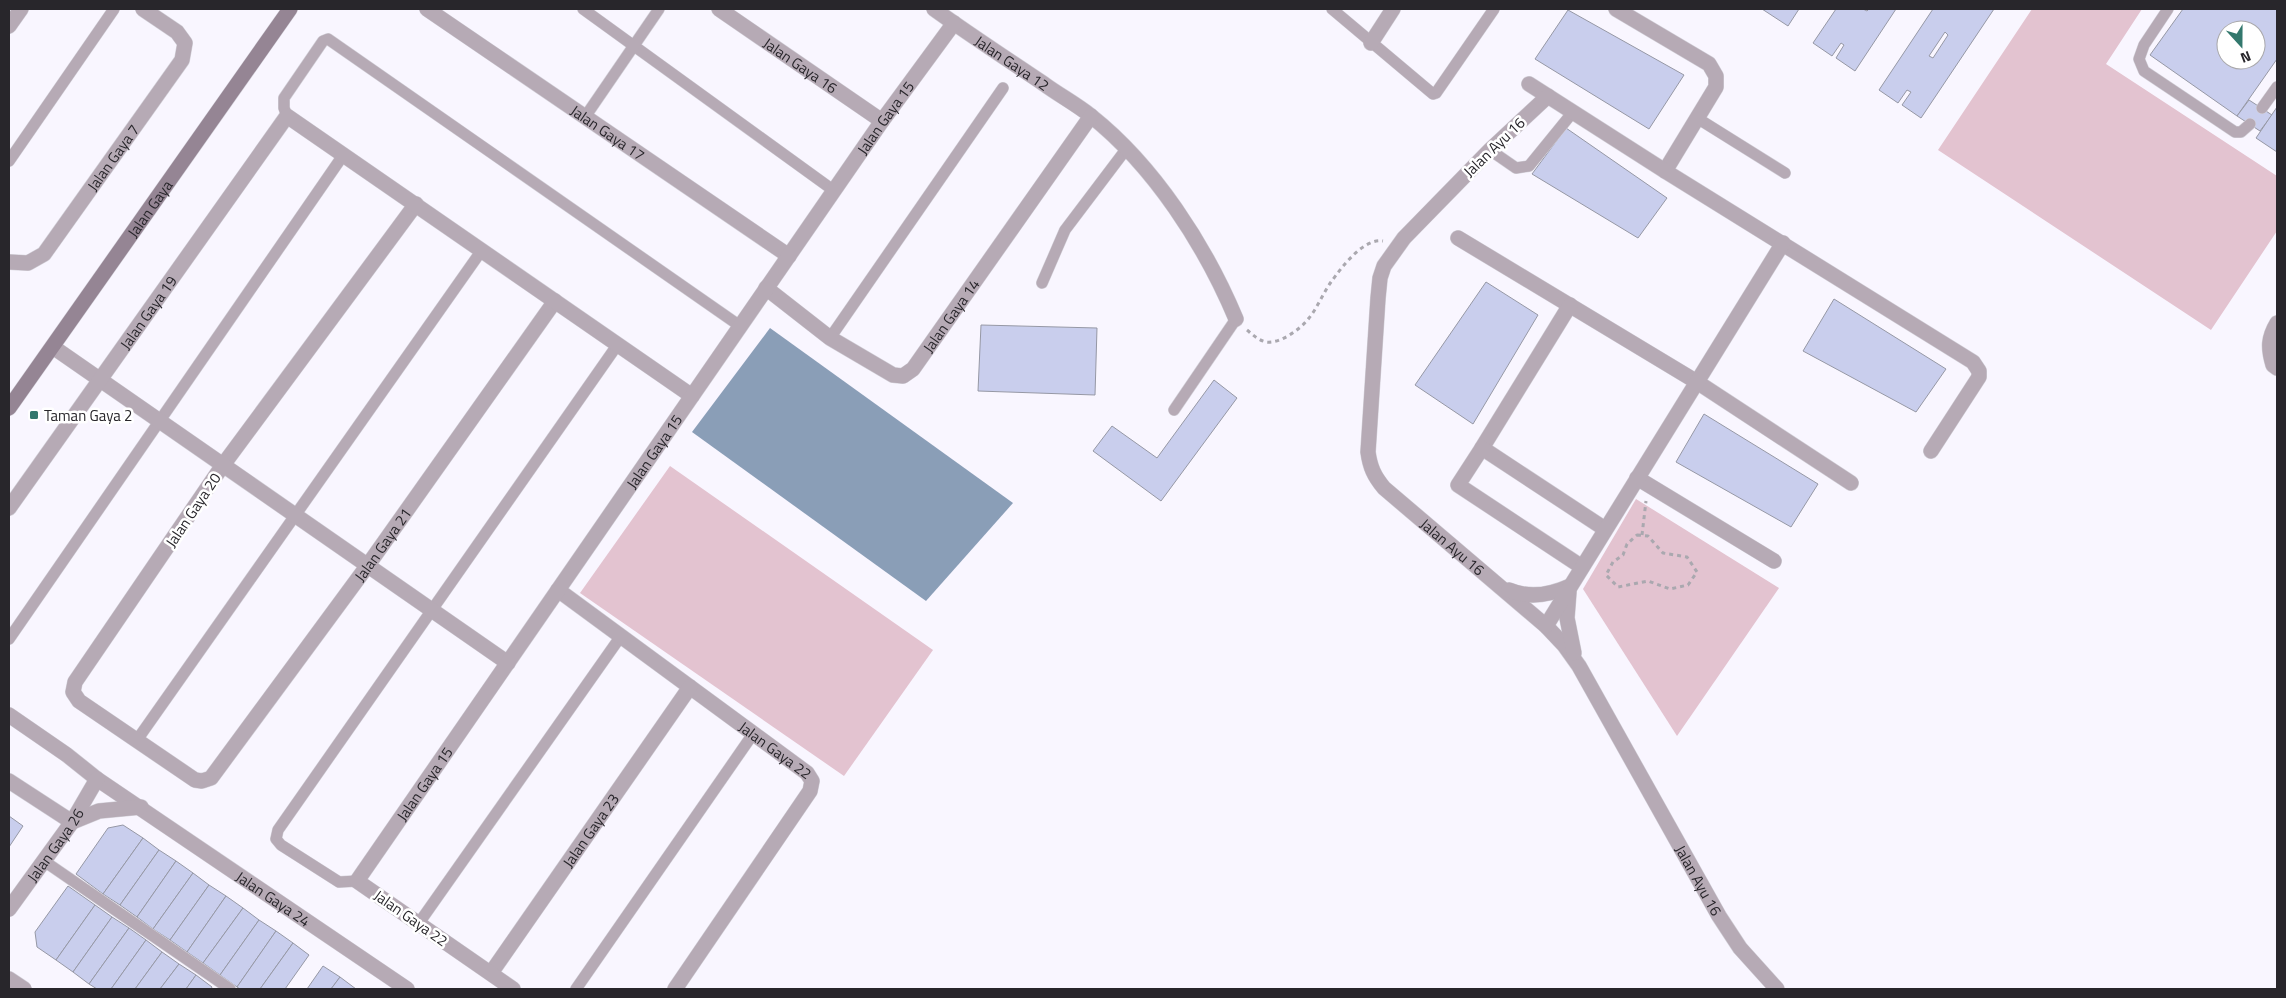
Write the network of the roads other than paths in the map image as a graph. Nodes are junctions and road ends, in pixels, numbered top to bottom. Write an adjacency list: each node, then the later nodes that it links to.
1 (21, 9): 16 (street)
2 (114, 9): 34 (lane)
3 (143, 9): 43 (street, Jalan Gaya 7)
4 (290, 9): 53 (street, Jalan Gaya)
5 (427, 9): 27 (street, Jalan Gaya 17)
6 (583, 9): 18 (lane)
7 (659, 9): 18 (lane)
8 (718, 9): 29 (street, Jalan Gaya 16)
9 (934, 9): 15 (street, Jalan Gaya 12)
10 (1332, 9): 17 (lane)
11 (1393, 9): 17 (street)
12 (1494, 9): 17 (lane)
13 (1616, 9): 28 (street)
14 (2168, 9): 30 (lane)
15 (954, 23): 26 (street, Jalan Gaya 12); 29 (street, Jalan Gaya 15)
16 (9, 26)
17 (1372, 43)
18 (635, 44): 27 (lane); 37 (lane)
19 (1530, 84): 22 (street)
20 (2277, 86): 23 (lane)
21 (1003, 88): 51 (lane)
22 (1548, 96): 24 (street); 32 (street, Jalan Ayu 16)
23 (2262, 108)
24 (1573, 112): 32 (lane); 35 (street)
25 (287, 116): 33 (street); 50 (lane); 55 (street, Jalan Gaya 19)
26 (1091, 116): 31 (street, Jalan Gaya 12); 51 (street, Jalan Gaya 14)
27 (585, 117): 42 (street, Jalan Gaya 17)
28 (1697, 118): 35 (street); 36 (lane)
29 (882, 121): 37 (street, Jalan Gaya 15)
30 (2250, 124)
31 (1127, 148): 44 (lane); 48 (street, Jalan Gaya 12)
32 (1490, 150): 73 (street, Jalan Ayu 16)
33 (344, 154): 38 (street); 60 (lane)
34 (9, 161)
35 (1665, 172): 40 (street)
36 (1785, 173)
37 (833, 190): 42 (street, Jalan Gaya 15)
38 (416, 204): 41 (street); 63 (street, Jalan Gaya 20)
39 (1458, 238): 47 (street)
40 (1783, 243): 56 (street); 62 (street)
41 (482, 250): 46 (street); 67 (lane)
42 (788, 256): 45 (street, Jalan Gaya 15)
43 (9, 262)
44 (1042, 283)
45 (766, 288): 50 (street, Jalan Gaya 15); 51 (street, Jalan Gaya 14)
46 (555, 301): 52 (street); 70 (street, Jalan Gaya 21)
47 (1570, 305): 56 (street); 61 (street)
48 (1236, 319): 59 (lane)
49 (2277, 324): 54 (street)
50 (740, 326): 57 (street, Jalan Gaya 15)
51 (830, 338)
52 (618, 344): 57 (street); 75 (lane)
53 (53, 347): 55 (street); 58 (street, Jalan Gaya)
54 (2277, 368)
55 (100, 379): 60 (street); 66 (street, Jalan Gaya 19)
56 (1697, 382): 64 (street); 65 (street)
57 (692, 396): 74 (street, Jalan Gaya 15)
58 (9, 408)
59 (1174, 410)
60 (159, 420): 63 (street); 78 (lane)
61 (1482, 448): 68 (street); 71 (street)
62 (1931, 451)
63 (224, 465): 67 (street); 84 (street, Jalan Gaya 20)
64 (1637, 478): 68 (street); 69 (street)
65 (1851, 482)
66 (9, 508)
67 (296, 516): 70 (street); 84 (lane)
68 (1606, 528): 71 (street)
69 (1774, 561)
70 (368, 565): 75 (street); 87 (street, Jalan Gaya 21)
71 (1582, 566): 72 (street)
72 (1570, 586): 73 (street); 76 (street); 80 (street)
73 (1502, 587): 76 (street, Jalan Ayu 16)
74 (558, 590): 77 (street, Jalan Gaya 22); 79 (street, Jalan Gaya 15)
75 (432, 610): 79 (street); 91 (lane)
76 (1546, 626): 80 (street, Jalan Ayu 16)
77 (621, 636): 81 (street, Jalan Gaya 22); 93 (lane)
78 (9, 639)
79 (508, 663): 91 (street, Jalan Gaya 15)
80 (1579, 666): 102 (street, Jalan Ayu 16)
81 (690, 687): 83 (street, Jalan Gaya 22); 94 (street, Jalan Gaya 23)
82 (9, 715): 85 (street, Jalan Gaya 24)
83 (754, 734): 100 (lane); 101 (street, Jalan Gaya 22)
84 (137, 740): 87 (street, Jalan Gaya 20)
85 (97, 779): 88 (street, Jalan Gaya 24); 89 (street, Jalan Gaya 26)
86 (9, 781): 89 (street)
87 (202, 781)
88 (141, 807): 89 (street); 98 (street, Jalan Gaya 24)
89 (72, 822): 90 (street, Jalan Gaya 26)
90 (44, 861): 92 (street, Jalan Gaya 26); 97 (lane)
91 (357, 881): 93 (street, Jalan Gaya 22)
92 (9, 909)
93 (419, 923): 94 (street, Jalan Gaya 22)
94 (490, 973): 99 (street, Jalan Gaya 22)
95 (9, 979): 96 (street)
96 (24, 989)
97 (230, 989)
98 (407, 989)
99 (513, 989)
100 (576, 989)
101 (674, 989)
102 (1777, 989)

